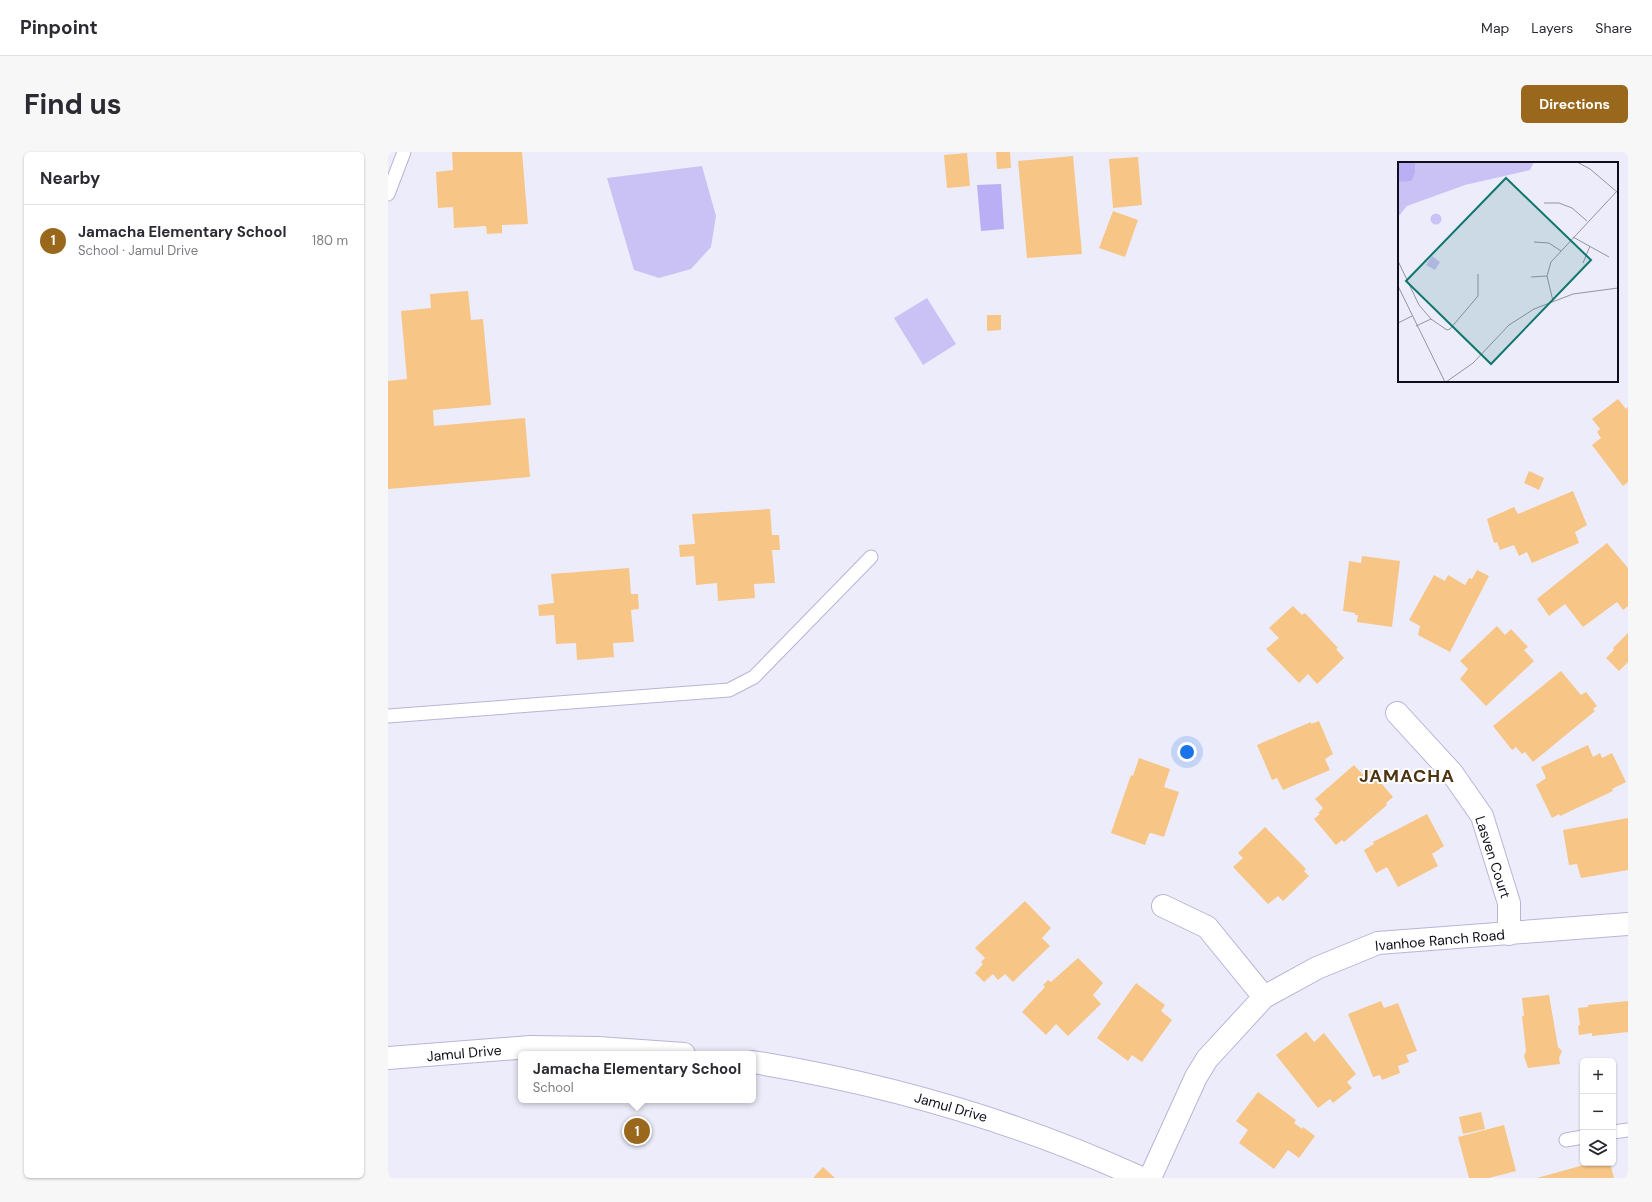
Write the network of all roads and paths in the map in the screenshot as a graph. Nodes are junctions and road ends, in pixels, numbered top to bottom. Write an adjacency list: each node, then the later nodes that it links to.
1 (404, 152): 2 (lane)
2 (388, 194)
3 (871, 557): 5 (lane)
4 (1397, 713): 8 (street, Lasven Court)
5 (388, 716)
6 (1163, 906): 9 (street)
7 (1628, 924): 8 (street, Ivanhoe Ranch Road)
8 (1509, 934): 9 (street, Ivanhoe Ranch Road)
9 (1264, 996): 18 (street, Ivanhoe Ranch Road)
10 (641, 1051): 11 (street, Jamul Drive)
11 (388, 1058)
12 (756, 1063): 17 (street, Jamul Drive)
13 (1628, 1130): 14 (lane)
14 (1616, 1132)
15 (1580, 1138): 16 (lane)
16 (1566, 1140)
17 (1141, 1178)
18 (1150, 1178)

